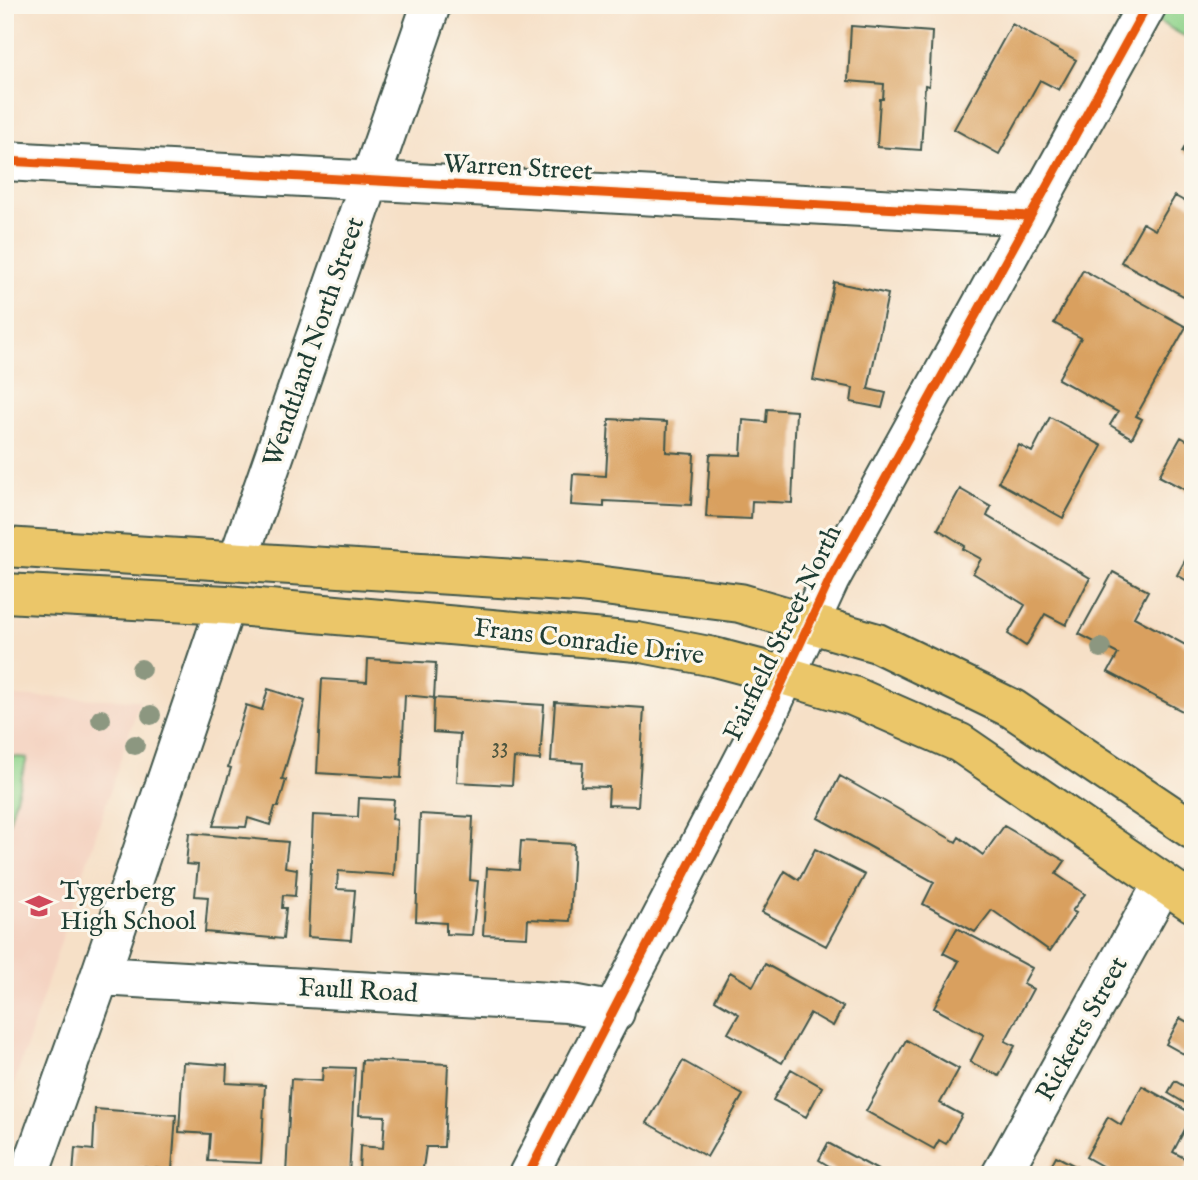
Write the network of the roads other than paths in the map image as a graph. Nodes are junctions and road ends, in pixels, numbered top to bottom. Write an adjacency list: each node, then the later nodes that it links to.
1 (431, 5): 4 (street, Wendtland North Street)
2 (1147, 5): 5 (street, Fairfield Street North)
3 (5, 161): 4 (street, Warren Street)
4 (370, 181): 5 (street, Warren Street); 7 (street, Wendtland North Street)
5 (1029, 216): 10 (street, Fairfield Street North)
6 (5, 547): 7 (main road, Frans Conradie Drive)
7 (238, 560): 10 (main road, Frans Conradie Drive)
8 (5, 593): 9 (main road, Frans Conradie Drive)
9 (226, 605): 11 (main road, Frans Conradie Drive); 14 (street)
10 (809, 622): 11 (street, Fairfield Street North); 12 (main road, Frans Conradie Drive)
11 (786, 676): 13 (main road, Frans Conradie Drive); 15 (street, Fairfield Street North)
12 (1191, 826)
13 (1178, 893): 18 (street, Ricketts Street)
14 (100, 975): 15 (street, Faull Road); 16 (street)
15 (615, 1012): 17 (street, Fairfield Street North)
16 (29, 1175)
17 (528, 1175)
18 (1001, 1175)

